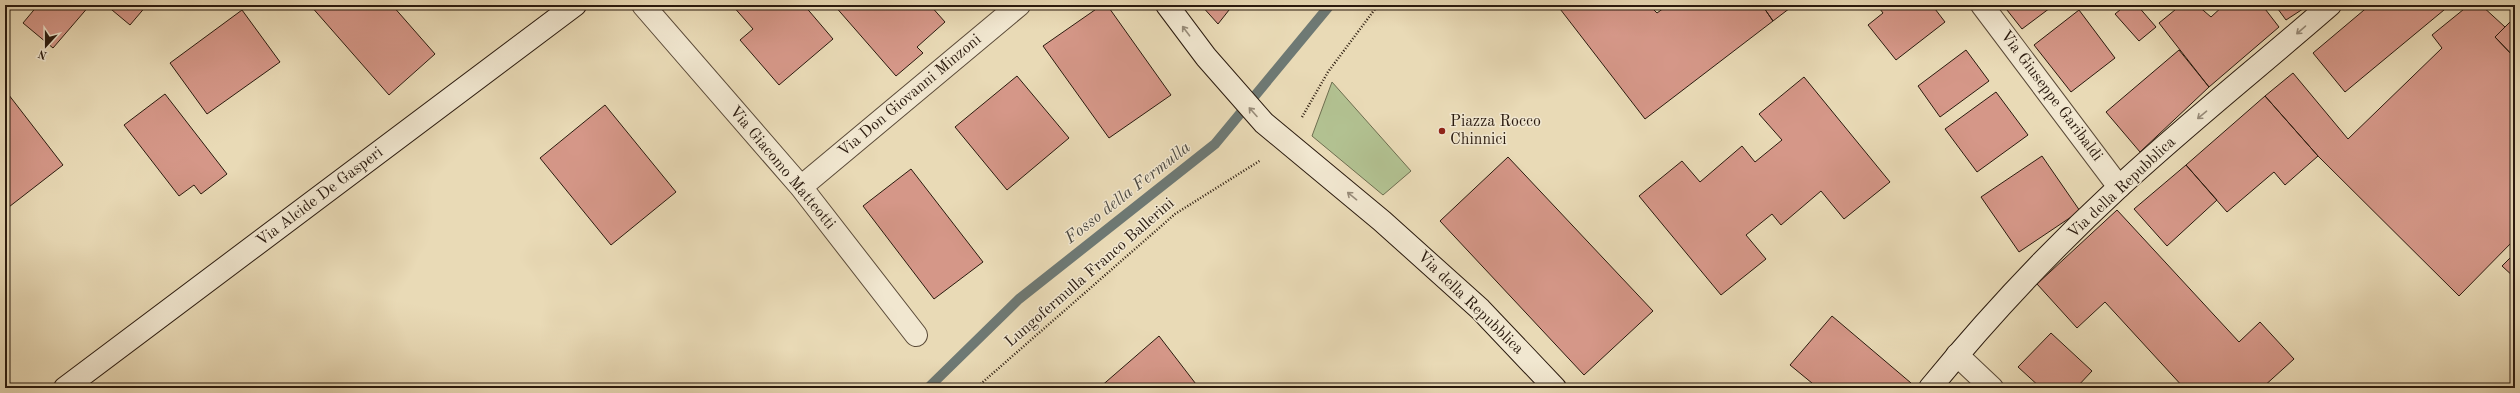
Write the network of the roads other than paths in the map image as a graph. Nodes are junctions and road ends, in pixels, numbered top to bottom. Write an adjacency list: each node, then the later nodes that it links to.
1 (575, 5): 11 (street, Via Alcide De Gasperi)
2 (643, 5): 7 (street, Via Giacomo Matteotti)
3 (1020, 5): 7 (street, Via Don Giovanni Minzoni)
4 (1167, 5): 12 (street, Via della Repubblica, one-way to 4)
5 (1982, 5): 8 (street, Via Giuseppe Garibaldi)
6 (2330, 5): 8 (street, Via della Repubblica, one-way to 8)
7 (800, 187): 9 (street, Via Giacomo Matteotti)
8 (2119, 187): 10 (street, Via della Repubblica)
9 (916, 334)
10 (1957, 355): 13 (street, Via della Repubblica); 14 (street)
11 (65, 388)
12 (1555, 388)
13 (1930, 388)
14 (1992, 388)

